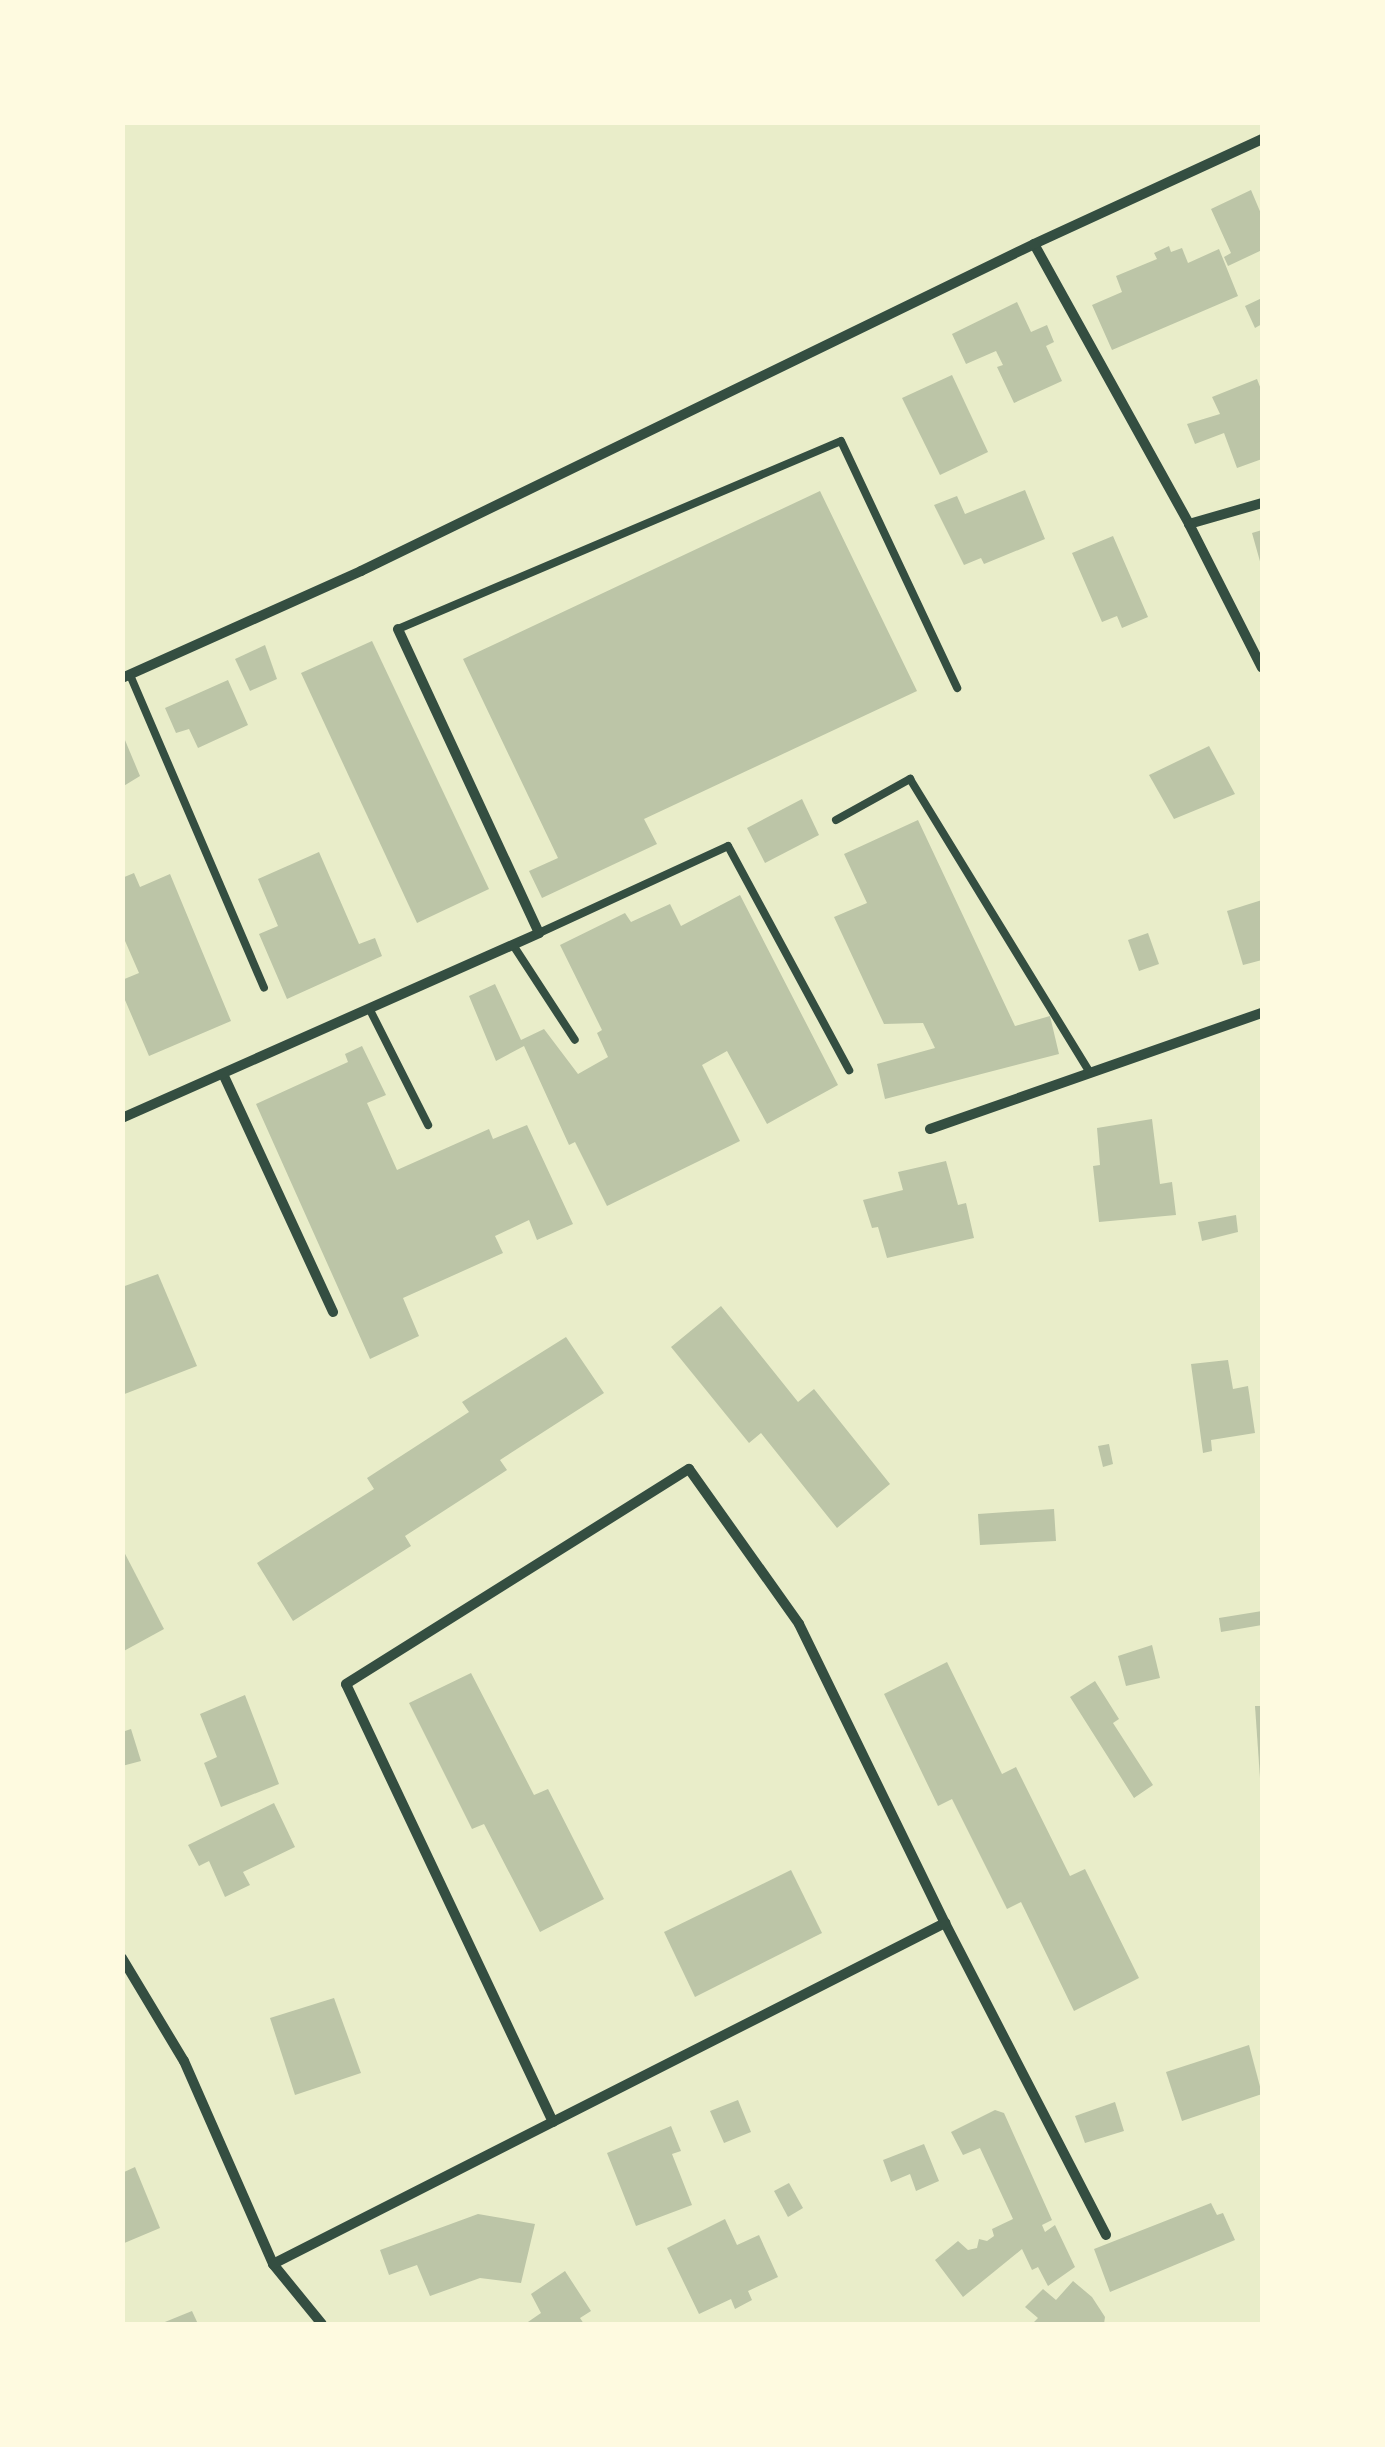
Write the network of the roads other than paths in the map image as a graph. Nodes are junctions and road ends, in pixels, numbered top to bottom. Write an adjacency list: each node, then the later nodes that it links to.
1 (1262, 139): 2 (street)
2 (1034, 244): 4 (street); 7 (street)
3 (1262, 503): 4 (street)
4 (1189, 524): 6 (street)
5 (398, 629): 8 (lane); 10 (street)
6 (1262, 668)
7 (126, 676): 12 (lane)
8 (957, 688)
9 (836, 820): 17 (lane)
10 (539, 932): 11 (street); 16 (lane)
11 (513, 945): 13 (street); 15 (lane)
12 (264, 988)
13 (370, 1010): 18 (street); 20 (lane)
14 (1262, 1013): 17 (street)
15 (575, 1040)
16 (849, 1070)
17 (1090, 1073): 21 (street)
18 (224, 1076): 19 (street); 22 (street)
19 (122, 1118)
20 (428, 1125)
21 (930, 1129)
22 (333, 1312)
23 (945, 1923): 25 (street); 25 (street); 26 (street)
24 (122, 1958): 27 (street)
25 (553, 2122): 27 (street)
26 (1106, 2234)
27 (273, 2264): 28 (street)
28 (322, 2324)

